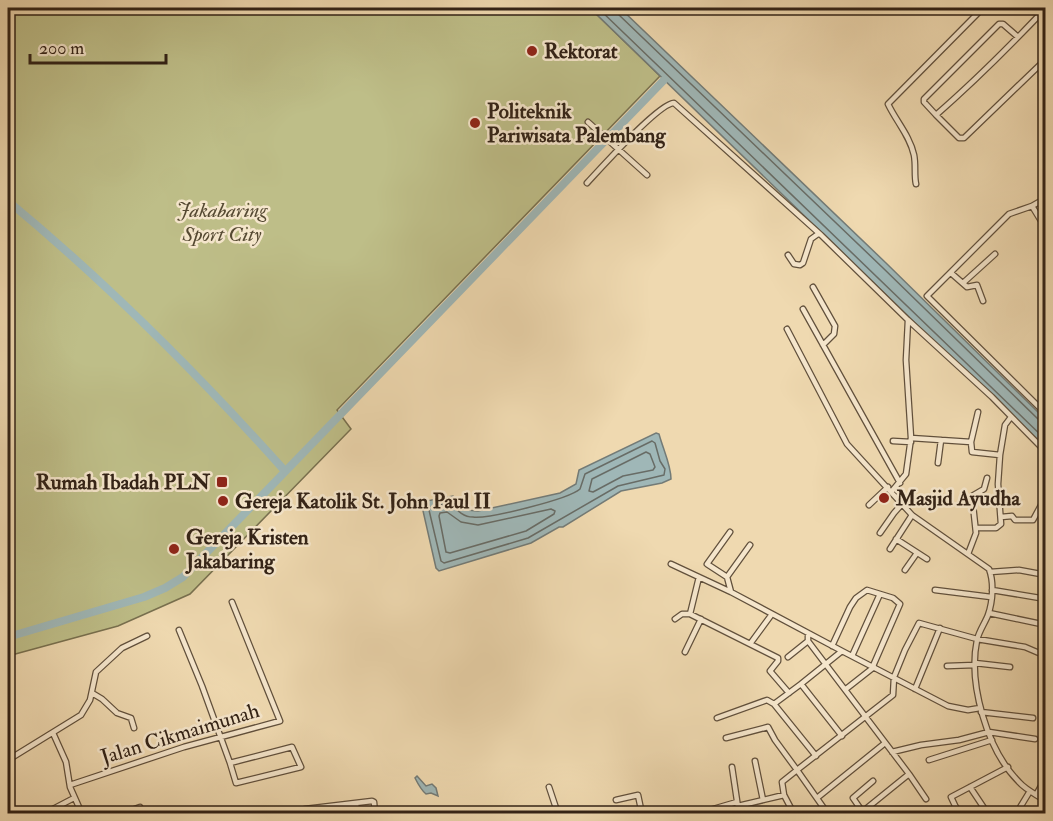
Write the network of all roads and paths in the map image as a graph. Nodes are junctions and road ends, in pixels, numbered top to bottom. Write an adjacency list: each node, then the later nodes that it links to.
1 (983, 8): 10 (street)
2 (1046, 8): 3 (street)
3 (1018, 37): 5 (street); 5 (street)
4 (1046, 59): 5 (street)
5 (936, 115)
6 (588, 122): 7 (street)
7 (619, 150): 8 (street); 9 (street); 14 (street)
8 (647, 175)
9 (587, 183)
10 (916, 184)
11 (1046, 198): 12 (street)
12 (1032, 206): 13 (street); 17 (street)
13 (1046, 229)
14 (819, 234): 16 (street); 22 (street)
15 (995, 254): 18 (street)
16 (788, 255)
17 (951, 273): 18 (street); 26 (street)
18 (963, 284): 20 (street)
19 (813, 287): 24 (street)
20 (983, 301)
21 (802, 309): 24 (street)
22 (908, 320): 27 (street); 28 (street)
23 (787, 329): 37 (street)
24 (823, 345): 36 (street)
25 (978, 412): 31 (street)
26 (1046, 414)
27 (1011, 417): 32 (street); 33 (street)
28 (911, 440): 29 (street); 30 (street); 36 (street)
29 (941, 440): 31 (street); 34 (street)
30 (893, 441)
31 (971, 442): 33 (street)
32 (1046, 452)
33 (999, 455): 42 (street)
34 (938, 463)
35 (987, 478): 43 (street)
36 (900, 483): 37 (street)
37 (890, 489): 39 (street); 40 (street)
38 (1046, 496): 42 (street)
39 (902, 504): 41 (street); 45 (street)
40 (869, 505)
41 (912, 515): 46 (street); 50 (street)
42 (1001, 517): 43 (street)
43 (976, 528): 50 (street)
44 (730, 532): 57 (street)
45 (880, 533)
46 (896, 540): 48 (street); 49 (street)
47 (750, 545): 57 (street)
48 (890, 549)
49 (917, 553): 51 (street); 53 (street)
50 (968, 554): 54 (street)
51 (927, 559)
52 (671, 564): 56 (street)
53 (905, 570)
54 (990, 572): 55 (street); 59 (street)
55 (1046, 575)
56 (699, 577): 60 (street); 65 (street)
57 (727, 577): 60 (street)
58 (935, 590): 62 (street)
59 (992, 590): 62 (street); 63 (street)
60 (731, 592): 66 (street)
61 (880, 594): 78 (street); 81 (street); 87 (street)
62 (991, 597): 67 (street)
63 (1046, 599)
64 (232, 602): 104 (street, Jalan Cikmaimunah)
65 (690, 614): 68 (street); 69 (street)
66 (772, 614): 73 (street); 77 (street)
67 (989, 614): 70 (street); 75 (street)
68 (675, 618)
69 (701, 619): 77 (street); 80 (street)
70 (1046, 625)
71 (940, 628): 75 (street); 89 (street); 92 (street)
72 (179, 630): 104 (street)
73 (807, 633): 76 (street); 78 (street)
74 (147, 636): 93 (street)
75 (977, 639): 82 (street); 85 (street)
76 (808, 641): 83 (street); 84 (street)
77 (750, 644): 94 (street)
78 (832, 646): 79 (street)
79 (842, 651): 81 (street); 84 (street)
80 (685, 652)
81 (852, 656): 87 (street)
82 (1046, 656)
83 (788, 657)
84 (825, 664): 90 (street); 91 (street)
85 (975, 664): 86 (street); 88 (street); 96 (street)
86 (946, 666)
87 (873, 667): 89 (street); 91 (street)
88 (1010, 667)
89 (894, 677): 92 (street); 97 (street)
90 (801, 684): 94 (street); 103 (street)
91 (846, 689): 97 (street)
92 (915, 689): 96 (street)
93 (92, 693): 100 (street); 102 (street)
94 (789, 693): 95 (street)
95 (774, 704): 98 (street); 110 (street)
96 (980, 710): 99 (street); 101 (street)
97 (866, 717): 103 (street); 108 (street)
98 (717, 718)
99 (1033, 718)
100 (134, 728)
101 (989, 732): 106 (street); 107 (street); 109 (street)
102 (53, 733): 111 (street); 121 (street)
103 (842, 736): 110 (street)
104 (219, 738): 114 (street); 121 (street, Jalan Cikmaimunah)
105 (726, 738): 117 (street)
106 (1035, 739)
107 (992, 740): 112 (street); 116 (street)
108 (885, 743): 109 (street); 128 (street)
109 (892, 752): 118 (street)
110 (816, 756): 117 (street)
111 (8, 760)
112 (929, 760)
113 (755, 761): 131 (street)
114 (230, 763): 114 (street)
115 (732, 767): 134 (street)
116 (1008, 767): 123 (street); 124 (street)
117 (797, 770): 125 (street); 128 (street)
118 (909, 774): 129 (street); 139 (street)
119 (1046, 777): 126 (street)
120 (873, 781): 139 (street)
121 (70, 785): 127 (street)
122 (549, 787): 148 (street)
123 (970, 787): 137 (street); 157 (street)
124 (1030, 791): 126 (street); 158 (street)
125 (784, 795): 131 (street); 152 (street)
126 (1036, 795): 132 (street)
127 (74, 798): 141 (street); 142 (street)
128 (817, 798): 140 (street)
129 (926, 798)
130 (616, 800): 149 (street)
131 (763, 800): 134 (street)
132 (1046, 801)
133 (356, 803): 135 (street); 146 (street); 147 (street)
134 (737, 804): 150 (street); 151 (street)
135 (337, 805): 138 (street); 145 (street)
136 (140, 807): 143 (street)
137 (956, 807): 155 (street); 156 (street)
138 (320, 811): 144 (street)
139 (863, 811): 154 (street)
140 (827, 812): 153 (street)
141 (49, 813)
142 (82, 813)
143 (121, 813)
144 (302, 813)
145 (337, 813)
146 (357, 813)
147 (375, 813)
148 (558, 813)
149 (642, 813)
150 (696, 813)
151 (739, 813)
152 (794, 813)
153 (820, 813)
154 (870, 813)
155 (947, 813)
156 (959, 813)
157 (988, 813)
158 (1016, 813)

